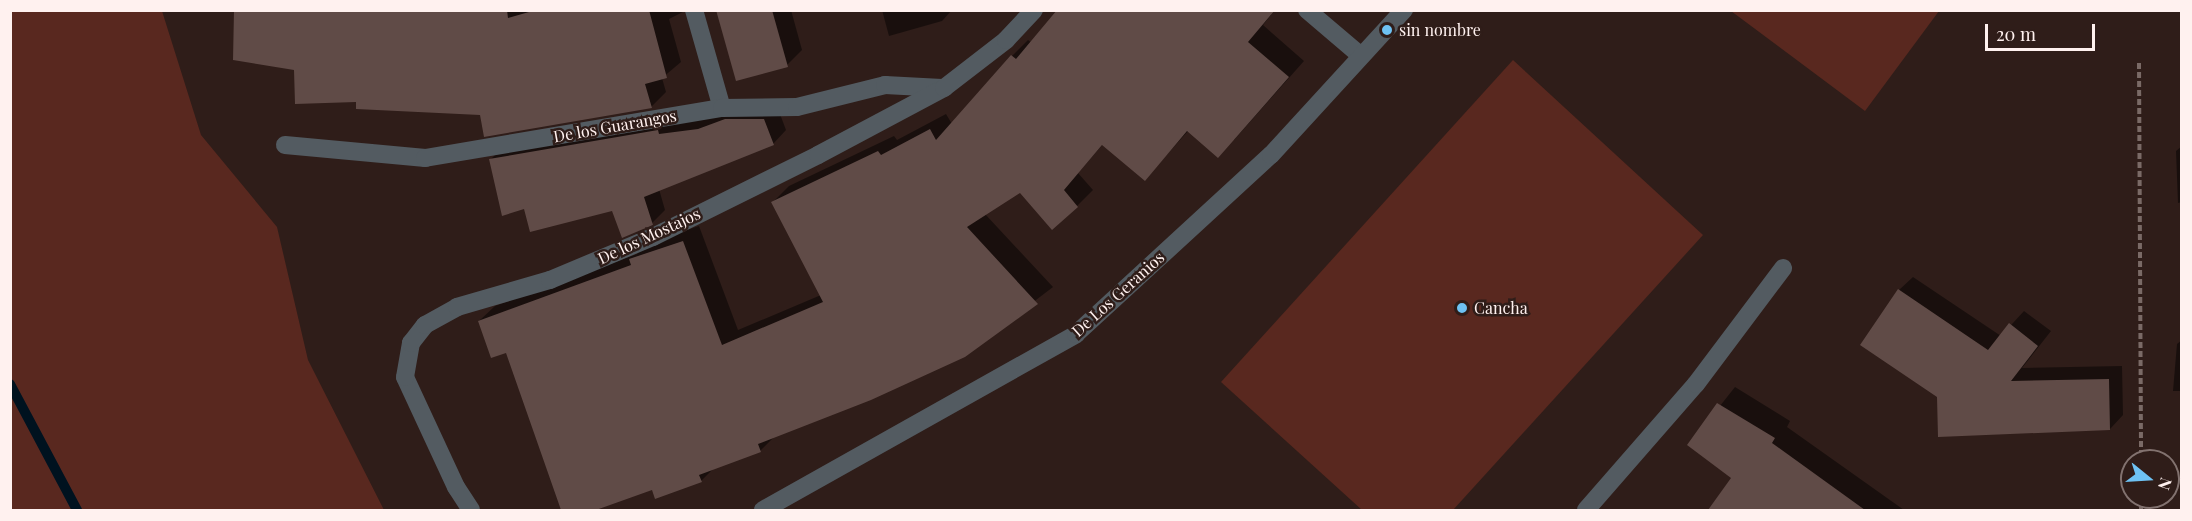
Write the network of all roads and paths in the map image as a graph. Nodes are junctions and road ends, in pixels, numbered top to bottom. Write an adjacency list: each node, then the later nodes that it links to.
1 (694, 10): 8 (street)
2 (1034, 10): 7 (street, De los Mostajos)
3 (1307, 10): 5 (street)
4 (1404, 10): 5 (street, De Los Geranios)
5 (1360, 55): 12 (street, De Los Geranios)
6 (2139, 63): 11 (path)
7 (944, 88): 8 (street, De los Guarangos); 13 (street, De los Mostajos)
8 (723, 108): 9 (street, De los Guarangos)
9 (285, 146)
10 (1783, 268): 14 (street)
11 (2141, 449)
12 (772, 509)
13 (471, 510)
14 (1586, 510)

